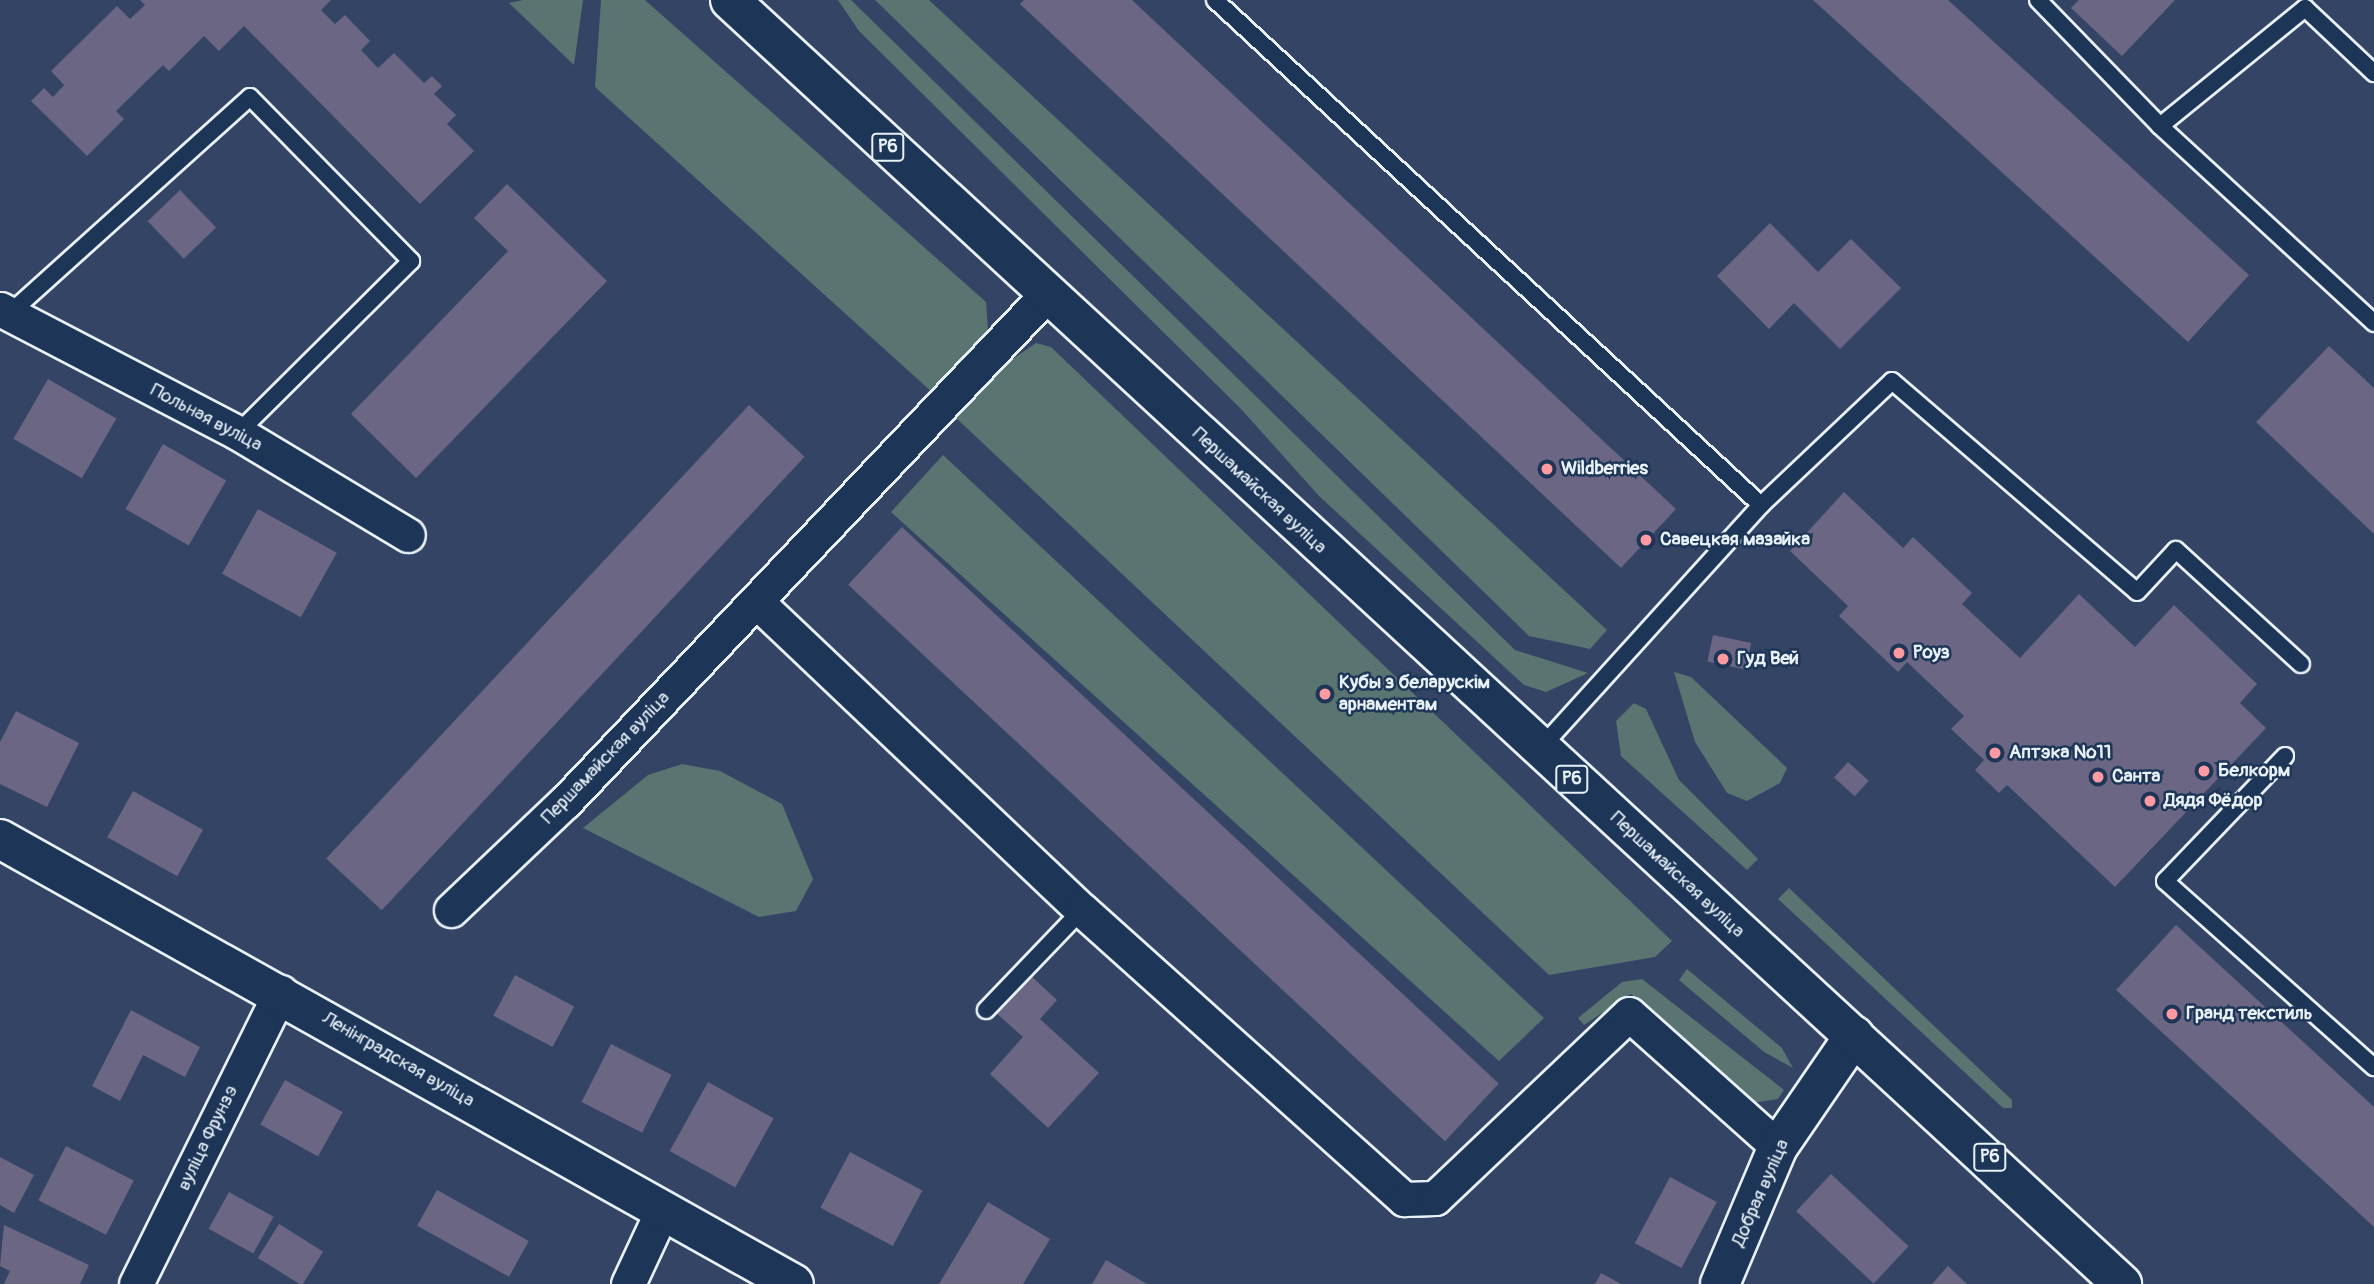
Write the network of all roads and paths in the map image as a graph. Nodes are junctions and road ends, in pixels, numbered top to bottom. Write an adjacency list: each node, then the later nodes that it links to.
1 (730, 0): 6 (main road, Першамайская вуліца / Р6)
2 (1215, 0): 10 (lane)
3 (2038, 0): 5 (lane)
4 (2374, 72): 5 (lane)
5 (2160, 126): 8 (lane)
6 (1047, 293): 12 (street, Першамайская вуліца); 14 (main road, Першамайская вуліца / Р6)
7 (5, 312): 9 (street, Польная вуліца); 9 (lane)
8 (2374, 323)
9 (238, 433): 11 (street, Польная вуліца)
10 (1761, 505): 13 (lane); 14 (lane)
11 (408, 535)
12 (757, 602): 17 (street, Першамайская вуліца); 18 (street)
13 (2301, 664)
14 (1540, 749): 21 (main road, Першамайская вуліца / Р6)
15 (2285, 756): 22 (lane)
16 (0, 839): 19 (main road, Ленінградская вуліца)
17 (451, 910)
18 (1082, 910): 20 (lane); 23 (street)
19 (280, 992): 24 (main road, Ленінградская вуліца); 25 (street, вуліца Фрунзэ)
20 (986, 1010)
21 (1854, 1036): 23 (main road, Добрая вуліца); 29 (main road, Першамайская вуліца / Р6)
22 (2374, 1068)
23 (1778, 1147): 28 (main road, Добрая вуліца)
24 (662, 1211): 26 (street); 27 (main road, Ленінградская вуліца)
25 (136, 1284)
26 (628, 1284)
27 (794, 1284)
28 (1720, 1284)
29 (2122, 1284)

